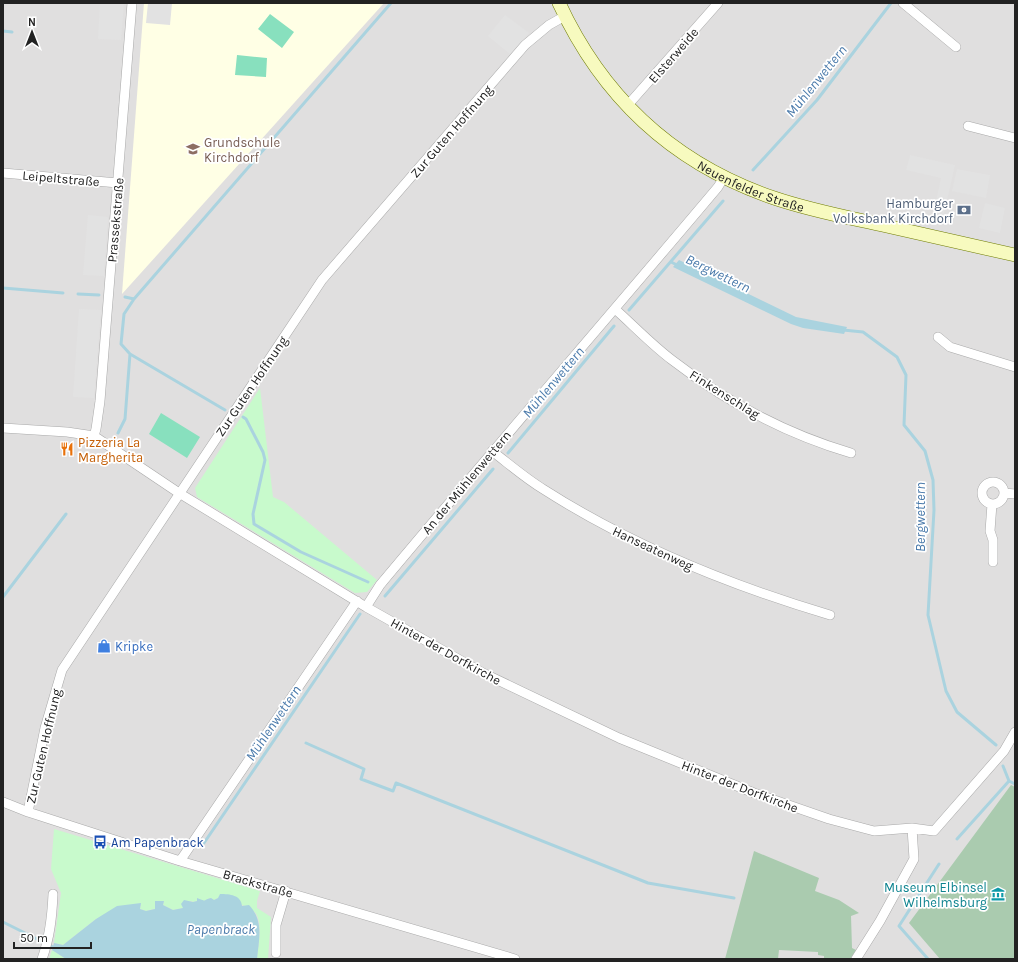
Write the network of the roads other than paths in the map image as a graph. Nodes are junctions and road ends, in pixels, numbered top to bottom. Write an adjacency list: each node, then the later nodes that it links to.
1 (132, 3): 12 (street, Prassekstraße)
2 (559, 3): 5 (main road, Neuenfelder Straße)
3 (718, 3): 7 (street, Elsterweide)
4 (902, 3): 6 (street)
5 (565, 16): 7 (main road, Neuenfelder Straße); 21 (street, Zur Guten Hoffnung)
6 (956, 48)
7 (626, 106): 11 (main road, Neuenfelder Straße)
8 (968, 126): 9 (street)
9 (1015, 138)
10 (3, 173): 12 (street, Leipeltstraße)
11 (724, 177): 13 (main road, Neuenfelder Straße); 14 (street, An der Mühlenwettern)
12 (118, 183): 18 (street, Prassekstraße)
13 (1015, 255)
14 (615, 309): 19 (street, An der Mühlenwettern); 20 (street, Finkenschlag)
15 (938, 337): 16 (street)
16 (1015, 367)
17 (3, 428): 18 (street, Hinter der Dorfkirche)
18 (94, 436): 21 (street, Hinter der Dorfkirche)
19 (492, 451): 27 (street, An der Mühlenwettern); 28 (street, Hanseatenweg)
20 (851, 453)
21 (179, 493): 26 (street, Hinter der Dorfkirche); 31 (street, Zur Guten Hoffnung)
22 (1004, 494): 23 (street); 24 (street); 24 (street)
23 (1015, 494)
24 (992, 504): 25 (street)
25 (993, 562)
26 (358, 601): 27 (street, Hinter der Dorfkirche); 33 (street)
27 (366, 606): 32 (street, Hinter der Dorfkirche)
28 (830, 615)
29 (1015, 732): 32 (street, Hinter der Dorfkirche)
30 (3, 802): 31 (street, Brackstraße)
31 (28, 812): 33 (street, Brackstraße)
32 (912, 828): 39 (street)
33 (180, 861): 34 (street, Brackstraße)
34 (286, 891): 36 (street); 38 (street, Brackstraße)
35 (53, 894): 37 (street)
36 (276, 953)
37 (42, 959)
38 (515, 959)
39 (856, 959)

